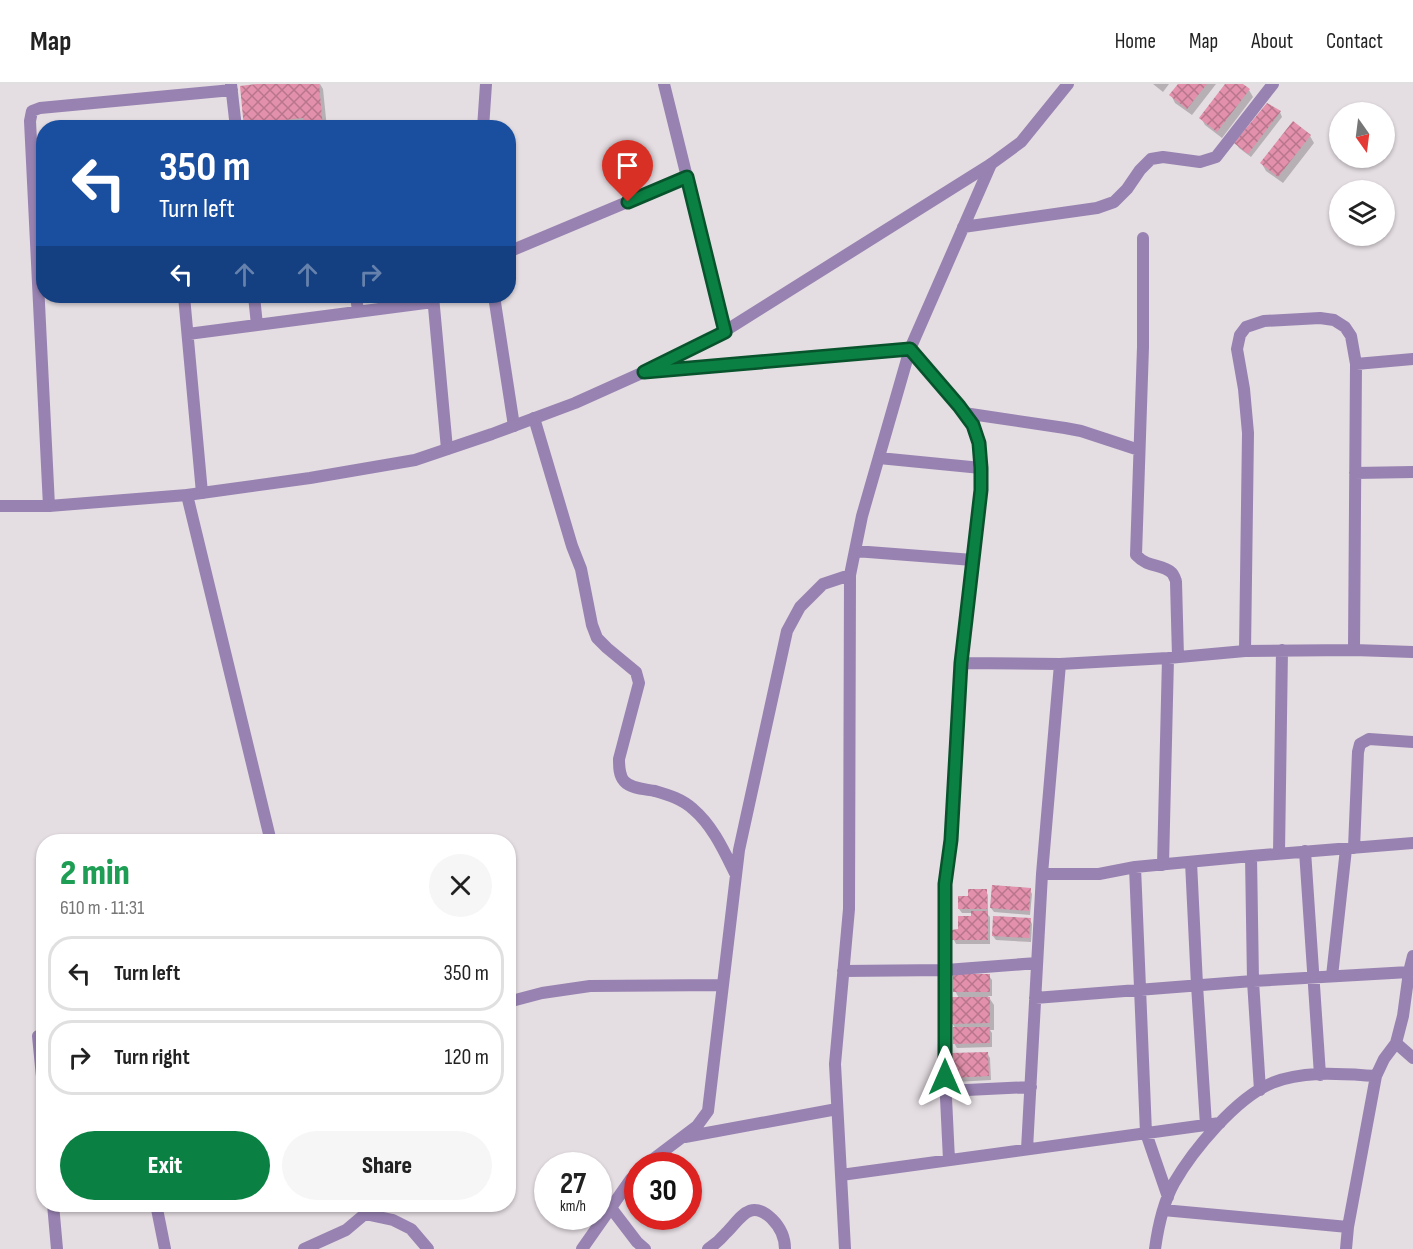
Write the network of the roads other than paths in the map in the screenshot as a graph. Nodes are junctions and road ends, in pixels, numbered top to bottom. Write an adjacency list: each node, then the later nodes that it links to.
1 (486, 84): 7 (street)
2 (664, 84): 9 (street)
3 (1068, 84): 8 (street)
4 (1273, 84): 11 (street)
5 (232, 87): 6 (street); 10 (street)
6 (235, 120)
7 (484, 120)
8 (992, 164): 11 (street); 23 (street)
9 (687, 177): 13 (street); 23 (street)
10 (36, 199)
11 (963, 227): 25 (street)
12 (1143, 238): 33 (street)
13 (516, 249)
14 (42, 303): 41 (street)
15 (185, 303): 24 (street)
16 (255, 303): 22 (street)
17 (357, 303): 21 (street)
18 (404, 303): 21 (street)
19 (433, 303): 32 (street)
20 (495, 303): 31 (street)
21 (358, 311): 22 (street)
22 (257, 325): 24 (street)
23 (725, 332): 28 (street)
24 (188, 334): 38 (street)
25 (910, 349): 28 (street); 29 (street); 34 (street)
26 (1413, 359): 27 (street)
27 (1356, 364): 37 (street); 47 (street)
28 (644, 372): 30 (street)
29 (964, 413): 33 (street); 35 (street)
30 (534, 418): 31 (street); 62 (street)
31 (514, 426): 32 (street)
32 (447, 449): 38 (street)
33 (1139, 450): 49 (street)
34 (879, 458): 35 (street); 42 (street)
35 (981, 468): 43 (street)
36 (1413, 472): 37 (street)
37 (1354, 473): 46 (street)
38 (202, 493): 39 (street)
39 (187, 495): 41 (street); 53 (street)
40 (0, 506): 41 (street)
41 (49, 506)
42 (855, 551): 43 (street); 44 (street)
43 (973, 560): 50 (street)
44 (850, 575): 62 (street); 67 (street)
45 (1282, 650): 46 (street); 47 (street); 57 (street)
46 (1353, 650): 48 (street)
47 (1245, 651): 49 (street)
48 (1413, 652)
49 (1173, 657): 51 (street); 60 (street)
50 (961, 663): 51 (street); 66 (street)
51 (1060, 664): 63 (street)
52 (1413, 742): 55 (street)
53 (269, 834)
54 (1413, 843): 55 (street)
55 (1350, 848): 56 (street); 69 (street)
56 (1305, 851): 57 (street); 70 (street)
57 (1279, 853): 58 (street)
58 (1251, 856): 59 (street); 71 (street)
59 (1191, 862): 60 (street); 73 (street)
60 (1164, 865): 61 (street)
61 (1135, 867): 63 (street); 74 (street)
62 (736, 874): 72 (street)
63 (1042, 874): 65 (street)
64 (1413, 956): 68 (street)
65 (1037, 963): 66 (street); 75 (street)
66 (946, 970): 67 (street); 83 (street)
67 (843, 971): 84 (street)
68 (1409, 972): 69 (street); 77 (street)
69 (1332, 976): 70 (street)
70 (1312, 977): 71 (street); 79 (street)
71 (1253, 981): 73 (street); 82 (street)
72 (723, 985): 76 (street); 88 (street)
73 (1197, 985): 74 (street); 86 (street)
74 (1139, 989): 75 (street); 87 (street)
75 (1035, 998): 81 (street)
76 (516, 1000)
77 (1396, 1043): 78 (street); 80 (street)
78 (1413, 1058)
79 (1320, 1075): 80 (street); 82 (street)
80 (1376, 1076): 102 (street)
81 (1030, 1087): 83 (street); 89 (street)
82 (1260, 1090): 85 (street)
83 (946, 1091): 91 (street)
84 (837, 1108): 88 (street); 92 (street)
85 (1220, 1123): 86 (street); 94 (street)
86 (1206, 1125): 87 (street)
87 (1146, 1133): 89 (street); 94 (street)
88 (681, 1138): 90 (street)
89 (1027, 1149): 91 (street)
90 (662, 1152)
91 (949, 1160): 92 (street)
92 (841, 1175): 112 (street)
93 (624, 1191): 95 (street)
94 (1168, 1197): 97 (street)
95 (612, 1207)
96 (612, 1209): 109 (street)
97 (1163, 1210): 102 (street); 113 (street)
98 (54, 1212): 104 (street)
99 (158, 1212): 105 (street)
100 (362, 1212): 106 (street)
101 (373, 1212): 107 (street)
102 (1348, 1227): 114 (street)
103 (595, 1230): 108 (street)
104 (57, 1249)
105 (165, 1249)
106 (304, 1249)
107 (428, 1249)
108 (582, 1249)
109 (645, 1249)
110 (708, 1249): 111 (street)
111 (785, 1249)
112 (844, 1249)
113 (1155, 1249)
114 (1346, 1249)

